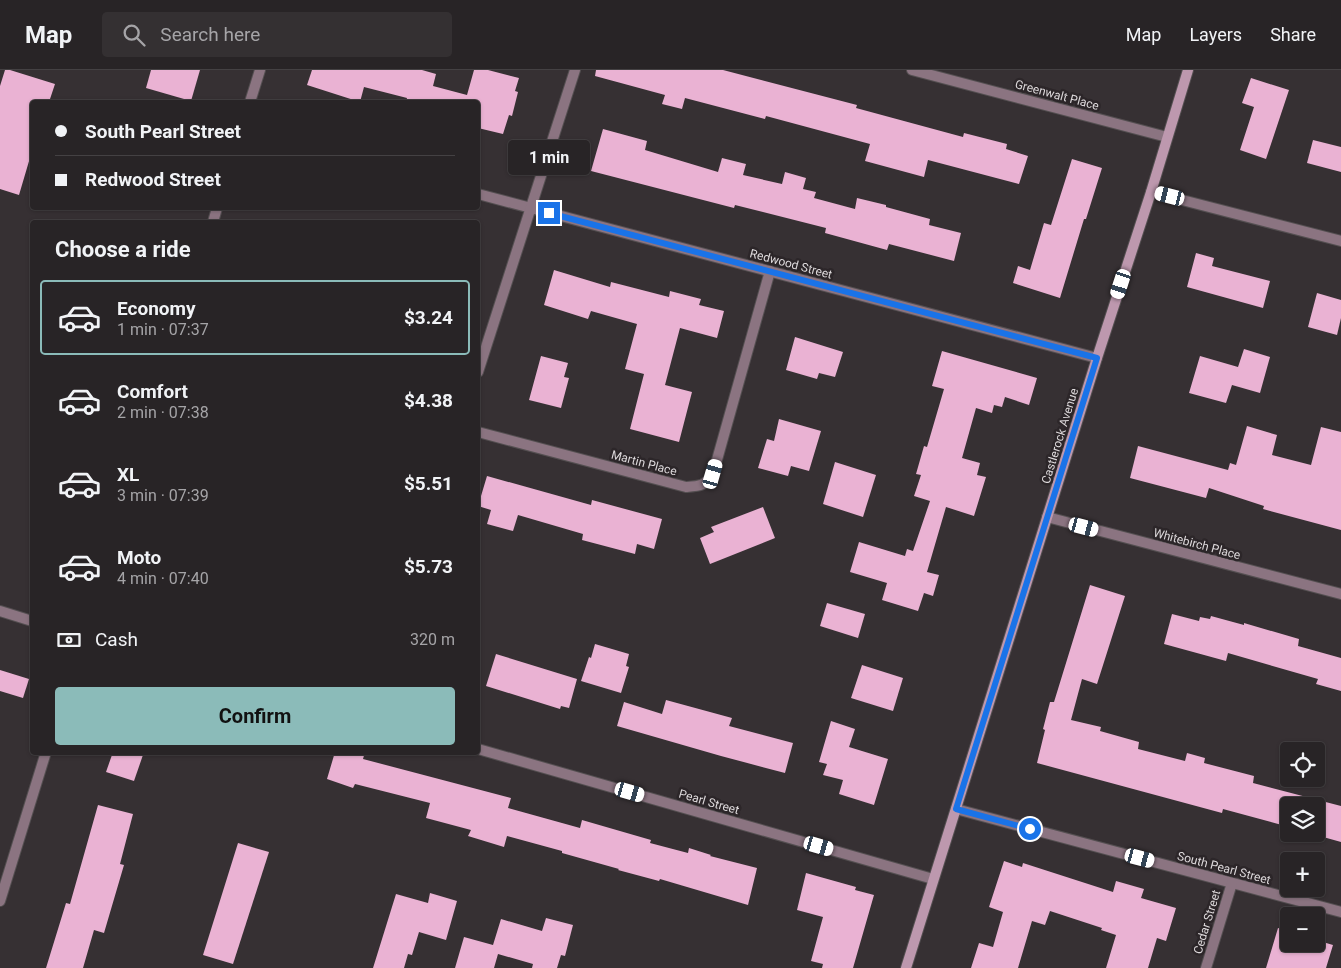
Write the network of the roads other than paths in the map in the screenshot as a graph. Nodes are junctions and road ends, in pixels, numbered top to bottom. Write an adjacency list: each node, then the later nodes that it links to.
1 (260, 70): 5 (street)
2 (575, 70): 9 (street)
3 (912, 70): 6 (street, Greenwalt Place)
4 (1188, 70): 6 (street, Castlerock Avenue)
5 (251, 100)
6 (1167, 137): 7 (street, Castlerock Avenue)
7 (1151, 192): 10 (street); 12 (street, Castlerock Avenue)
8 (480, 195): 9 (street, Redwood Street)
9 (530, 208): 11 (street, Redwood Street); 13 (street)
10 (1341, 240)
11 (770, 272): 12 (street, Redwood Street); 14 (street, Martin Place)
12 (1097, 358): 15 (street, Castlerock Avenue)
13 (480, 366)
14 (480, 433)
15 (1047, 517): 16 (street, Whitebirch Place); 21 (street, Castlerock Avenue)
16 (1341, 594)
17 (0, 611): 18 (street)
18 (30, 620)
19 (480, 750): 22 (street, Pearl Street)
20 (45, 755): 24 (street)
21 (956, 809): 22 (street, Castlerock Avenue); 23 (street, South Pearl Street)
22 (933, 879): 26 (street)
23 (1232, 883): 25 (street, South Pearl Street); 27 (street, Cedar Street)
24 (0, 901)
25 (1341, 912)
26 (906, 968)
27 (1206, 968)

